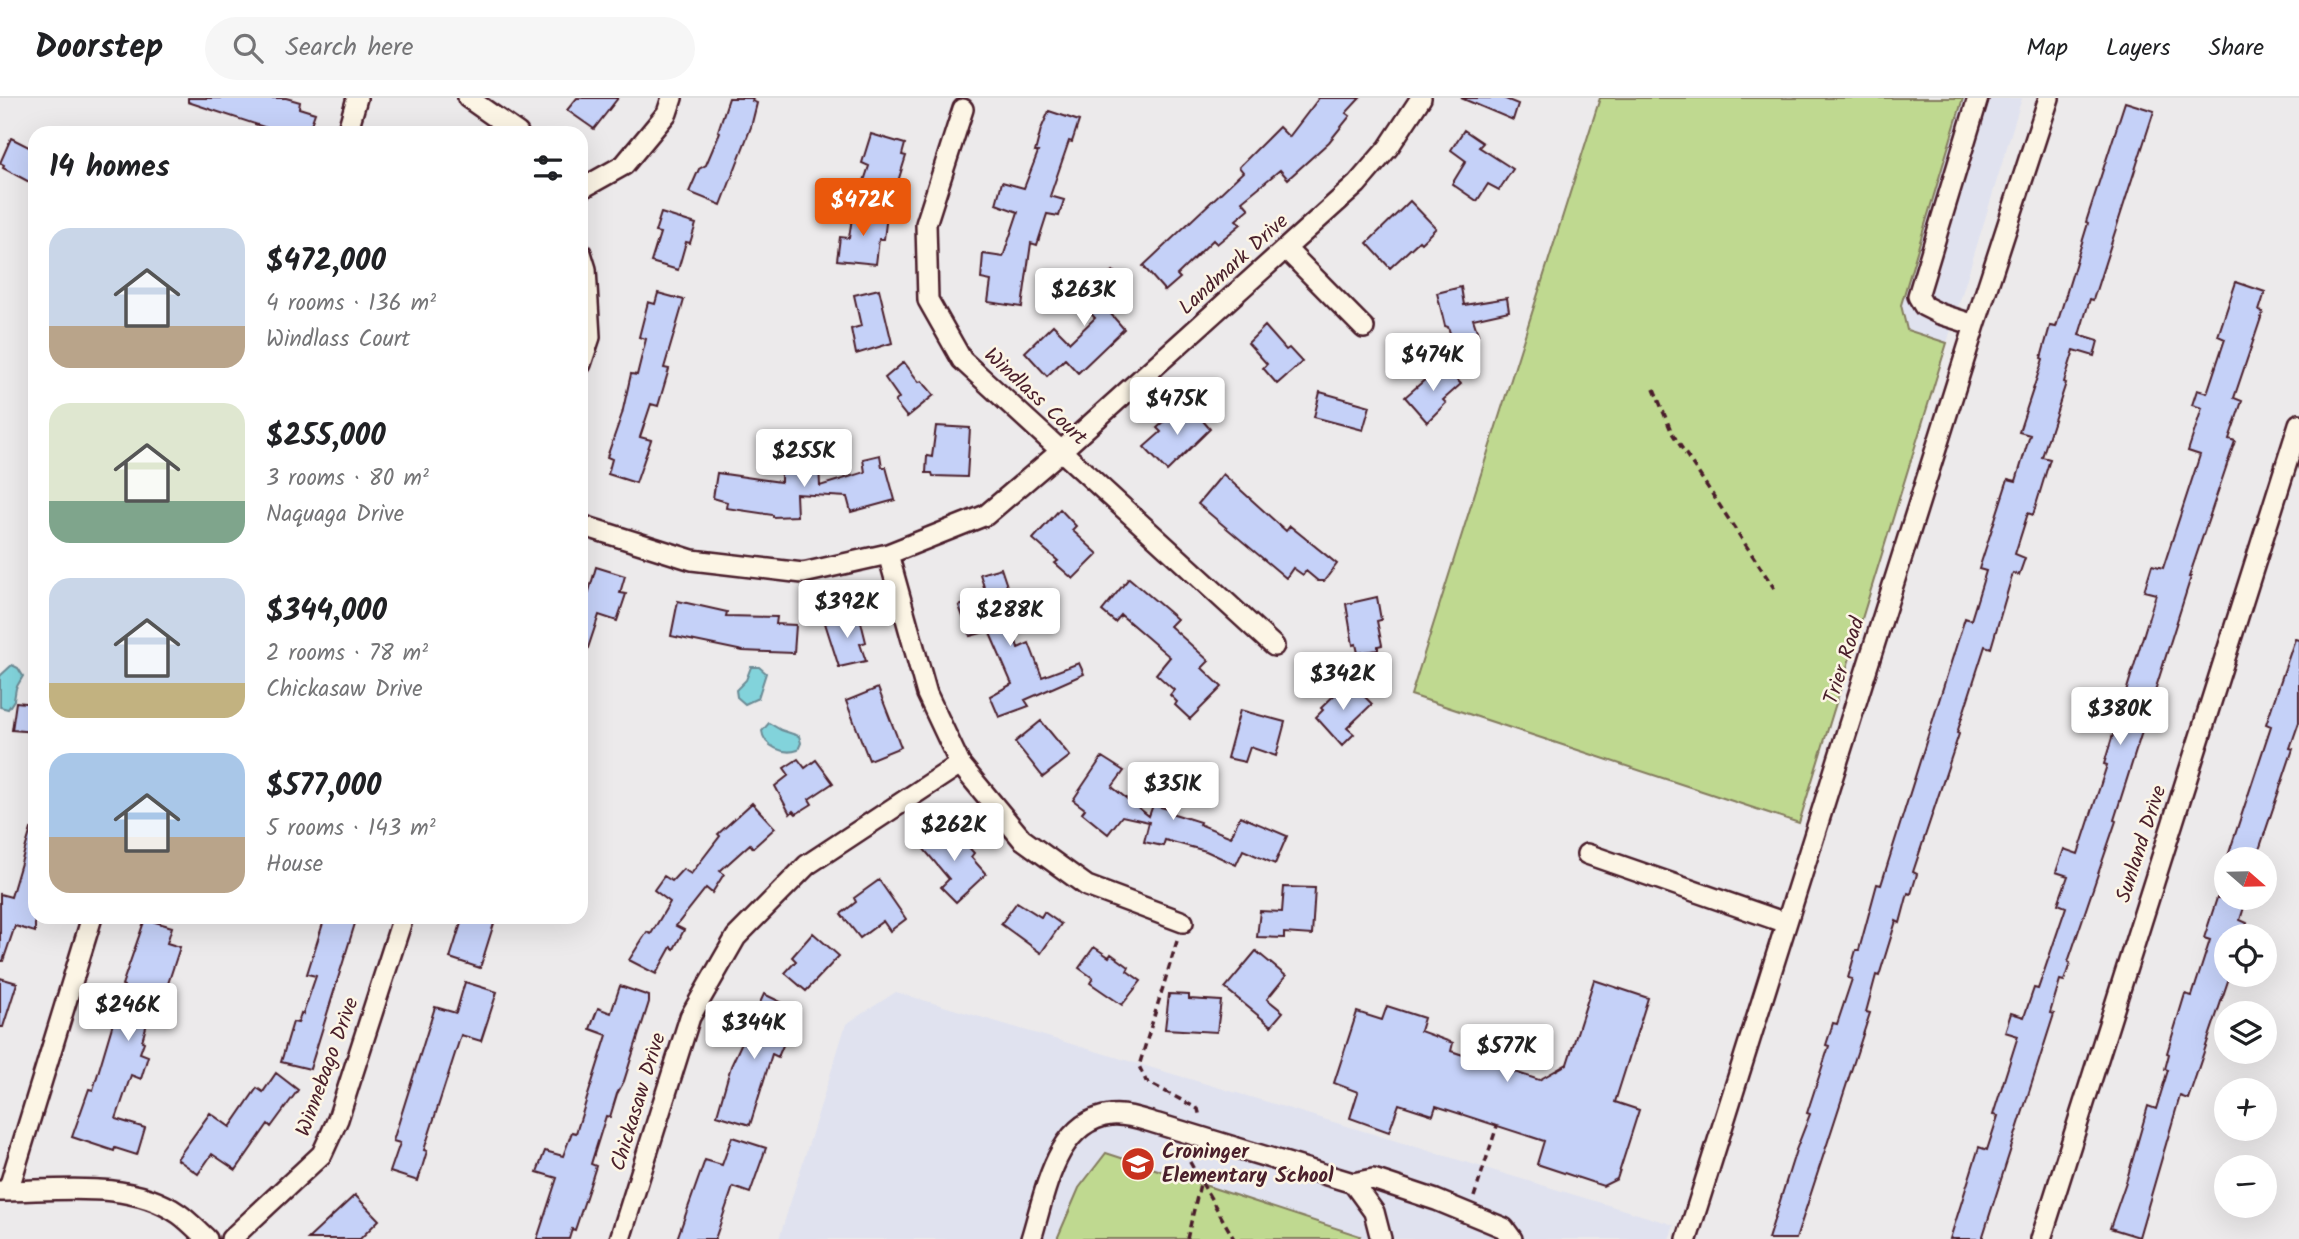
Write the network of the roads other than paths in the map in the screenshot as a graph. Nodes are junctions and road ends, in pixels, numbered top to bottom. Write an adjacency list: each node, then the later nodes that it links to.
1 (357, 98): 8 (street)
2 (468, 98): 9 (street)
3 (672, 98): 10 (street)
4 (1421, 98): 11 (street, Landmark Drive)
5 (1978, 98): 13 (street)
6 (2049, 98): 13 (street, Trier Road)
7 (963, 109): 17 (street, Windlass Court)
8 (349, 126)
9 (509, 126)
10 (588, 186)
11 (1286, 250): 14 (street); 17 (street, Landmark Drive)
12 (588, 303): 15 (street)
13 (1975, 325): 24 (street, Trier Road)
14 (1364, 328)
15 (588, 343)
16 (2299, 424): 36 (street, Sunland Drive)
17 (1061, 451): 19 (street, Landmark Drive); 20 (street, Windlass Court)
18 (588, 526): 19 (street, Landmark Drive)
19 (888, 554): 21 (street)
20 (1274, 646)
21 (960, 764): 23 (street); 31 (street, Chickasaw Drive)
22 (1587, 854): 24 (street)
23 (1183, 922)
24 (1786, 923): 35 (street, Trier Road)
25 (90, 924): 28 (street)
26 (401, 924): 30 (street, Winnebago Drive)
27 (1353, 1182): 32 (street); 33 (street); 34 (street)
28 (4, 1191): 29 (street)
29 (207, 1239)
30 (231, 1239)
31 (620, 1239)
32 (1031, 1239)
33 (1381, 1239)
34 (1512, 1239)
35 (1687, 1239)
36 (2041, 1239)

